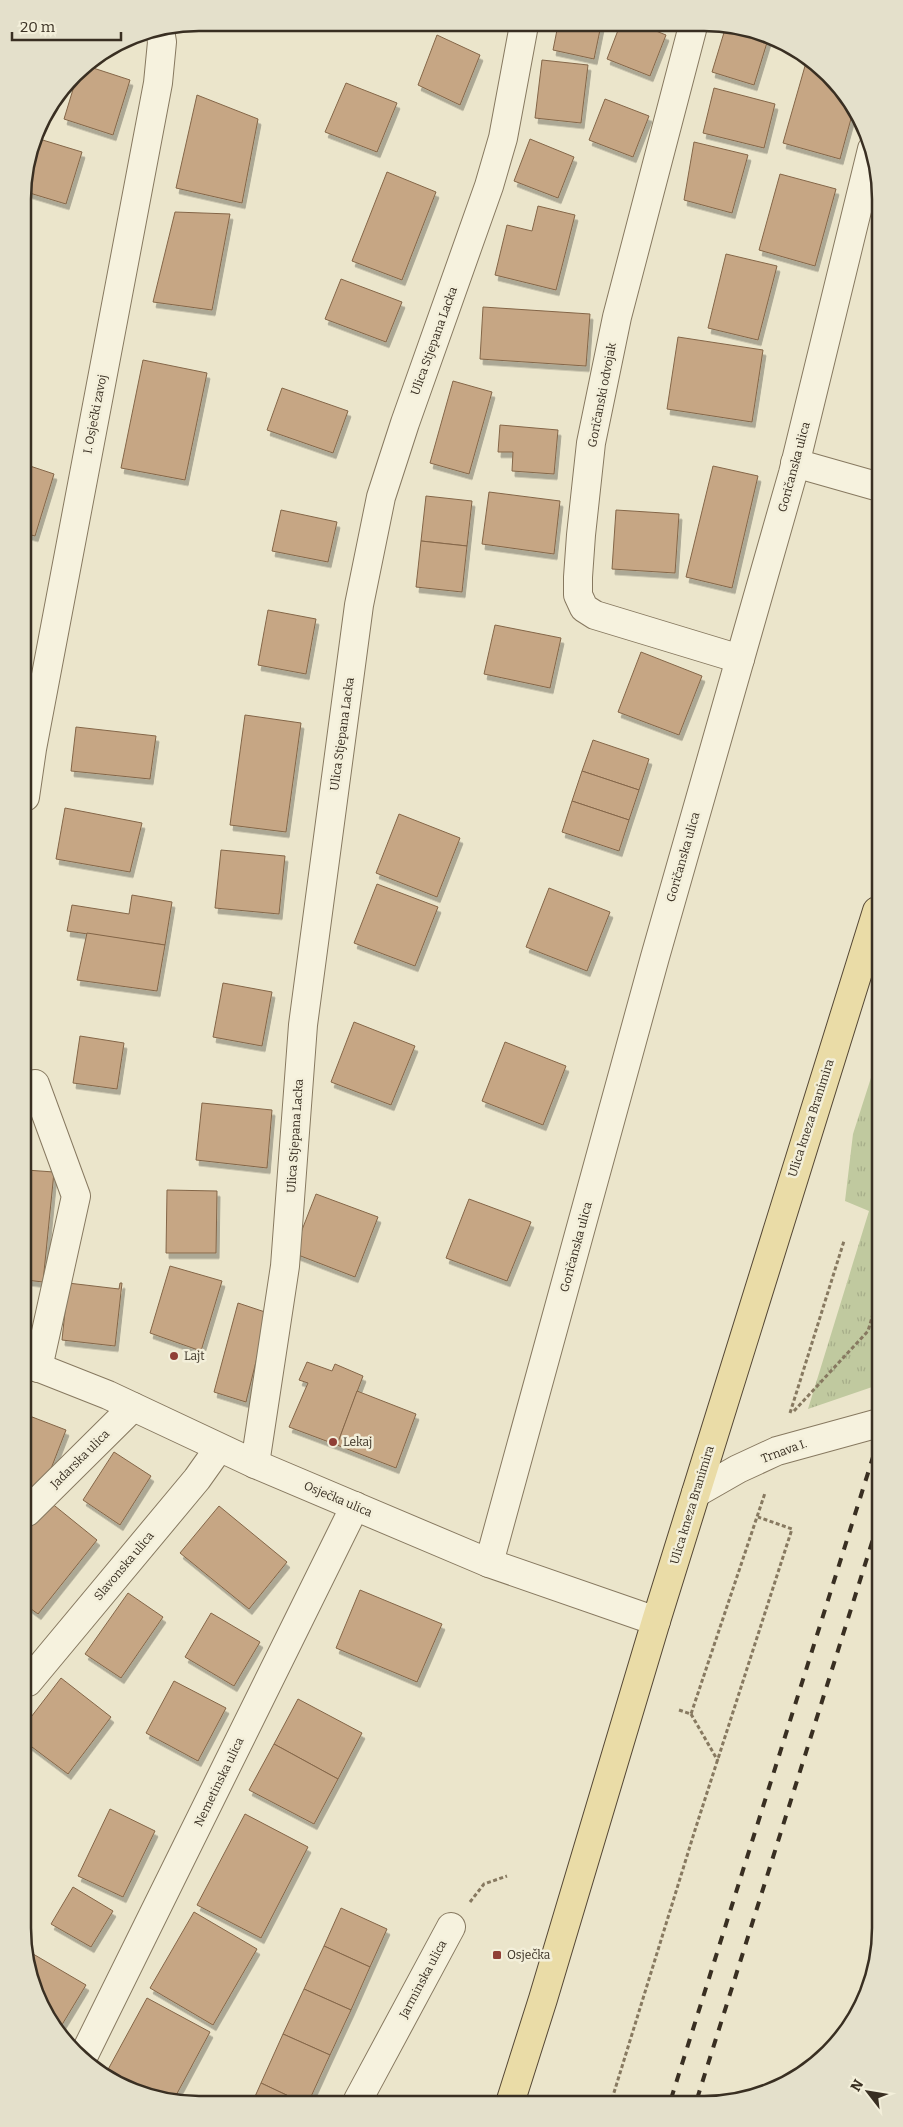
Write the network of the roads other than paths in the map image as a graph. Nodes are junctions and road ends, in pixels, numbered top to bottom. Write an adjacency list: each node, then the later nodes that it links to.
1 (523, 31): 15 (street, Ulica Stjepana Lacka)
2 (692, 31): 7 (street, Goričanski odvojak)
3 (161, 36): 8 (street, I. Osječki zavoj)
4 (868, 166): 5 (street, Goričanska ulica)
5 (796, 463): 6 (street); 7 (street, Goričanska ulica)
6 (872, 485)
7 (740, 659): 19 (street, Goričanska ulica)
8 (32, 751)
9 (872, 928): 16 (main road, Ulica kneza Branimira)
10 (36, 1084): 11 (street)
11 (32, 1366): 12 (street, Osječka ulica)
12 (132, 1406): 14 (street, Osječka ulica); 18 (street, Jadarska ulica)
13 (871, 1425): 16 (street, Trnava I.)
14 (219, 1448): 15 (street, Osječka ulica); 21 (street, Slavonska ulica)
15 (254, 1464): 17 (street, Osječka ulica)
16 (696, 1493): 20 (main road, Ulica kneza Branimira)
17 (355, 1506): 19 (street, Osječka ulica); 23 (street, Nemetinska ulica)
18 (31, 1508)
19 (490, 1563): 20 (street, Osječka ulica)
20 (656, 1621): 25 (main road, Ulica kneza Branimira)
21 (31, 1678)
22 (452, 1927): 24 (street, Jarminska ulica)
23 (86, 2051)
24 (360, 2096)
25 (512, 2096)

